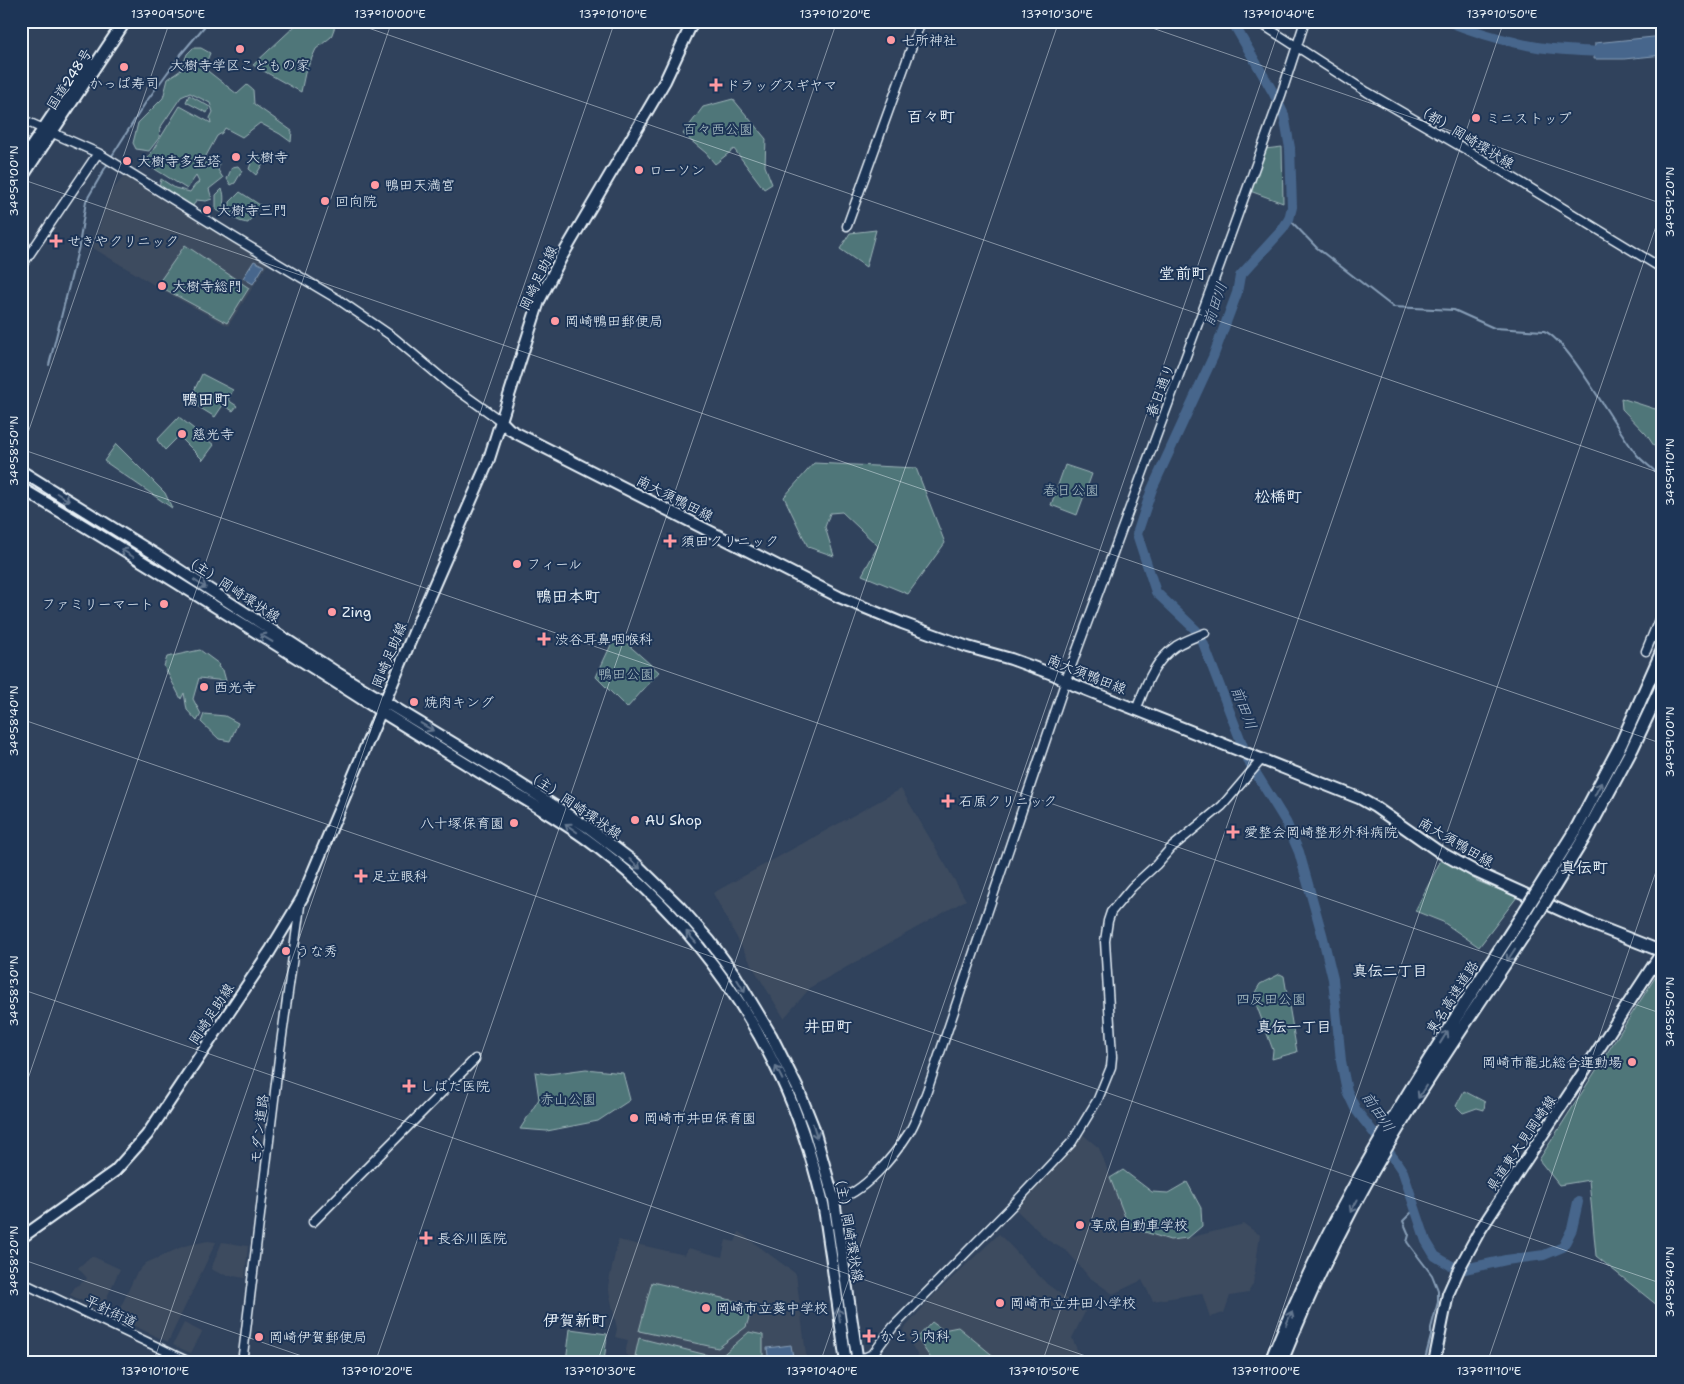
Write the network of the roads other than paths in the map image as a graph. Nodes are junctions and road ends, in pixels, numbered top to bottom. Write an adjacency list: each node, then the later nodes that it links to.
1 (116, 21): 9 (highway, 国道248号)
2 (125, 21): 9 (highway, 国道248号)
3 (693, 21): 16 (main road, 岡崎足助線)
4 (921, 21): 13 (street)
5 (1257, 21): 7 (street, （都）岡崎環状線)
6 (1305, 21): 7 (street)
7 (1297, 47): 15 (street, （都）岡崎環状線); 23 (street, 春日通り)
8 (21, 119): 9 (street)
9 (48, 131): 10 (street); 11 (highway, 国道248号); 12 (highway, 国道248号)
10 (102, 155): 14 (street); 16 (street)
11 (21, 163)
12 (21, 178)
13 (847, 226)
14 (21, 267)
15 (1663, 269)
16 (501, 421): 23 (main road, 南大須鴨田線); 25 (main road, 岡崎足助線)
17 (21, 471): 25 (main road, （主）岡崎環状線, one-way to 25)
18 (21, 488): 25 (main road, （主）岡崎環状線, one-way to 18)
19 (1663, 610): 22 (street)
20 (1205, 633): 26 (street)
21 (1663, 649): 28 (highway, 東名高速道路, one-way to 21)
22 (1646, 651)
23 (1066, 680): 26 (main road, 南大須鴨田線); 34 (street, 春日通り)
24 (1663, 683): 28 (highway, 東名高速道路)
25 (383, 706): 29 (main road, 岡崎足助線); 34 (main road, （主）岡崎環状線, one-way to 34); 39 (main road, （主）岡崎環状線, one-way to 25)
26 (1136, 710): 27 (main road, 南大須鴨田線)
27 (1256, 760): 30 (main road, 南大須鴨田線); 38 (street)
28 (1579, 835): 32 (highway, 東名高速道路, one-way to 28, bridge); 32 (highway, 東名高速道路, one-way to 32, bridge)
29 (302, 898): 36 (main road, 岡崎足助線); 41 (street, モダン道路)
30 (1662, 952): 44 (main road, 県道東大見岡崎線)
31 (475, 1059): 35 (street)
32 (1394, 1126): 33 (highway, 東名高速道路)
33 (1374, 1160): 42 (highway, 東名高速道路, one-way to 33); 43 (highway, 東名高速道路, one-way to 43)
34 (834, 1200): 38 (main road, （主）岡崎環状線)
35 (312, 1222)
36 (21, 1238)
37 (21, 1282): 40 (street, 平針街道)
38 (858, 1361): 39 (street)
39 (846, 1362)
40 (191, 1363)
41 (242, 1363)
42 (1270, 1363)
43 (1281, 1363)
44 (1434, 1363)

